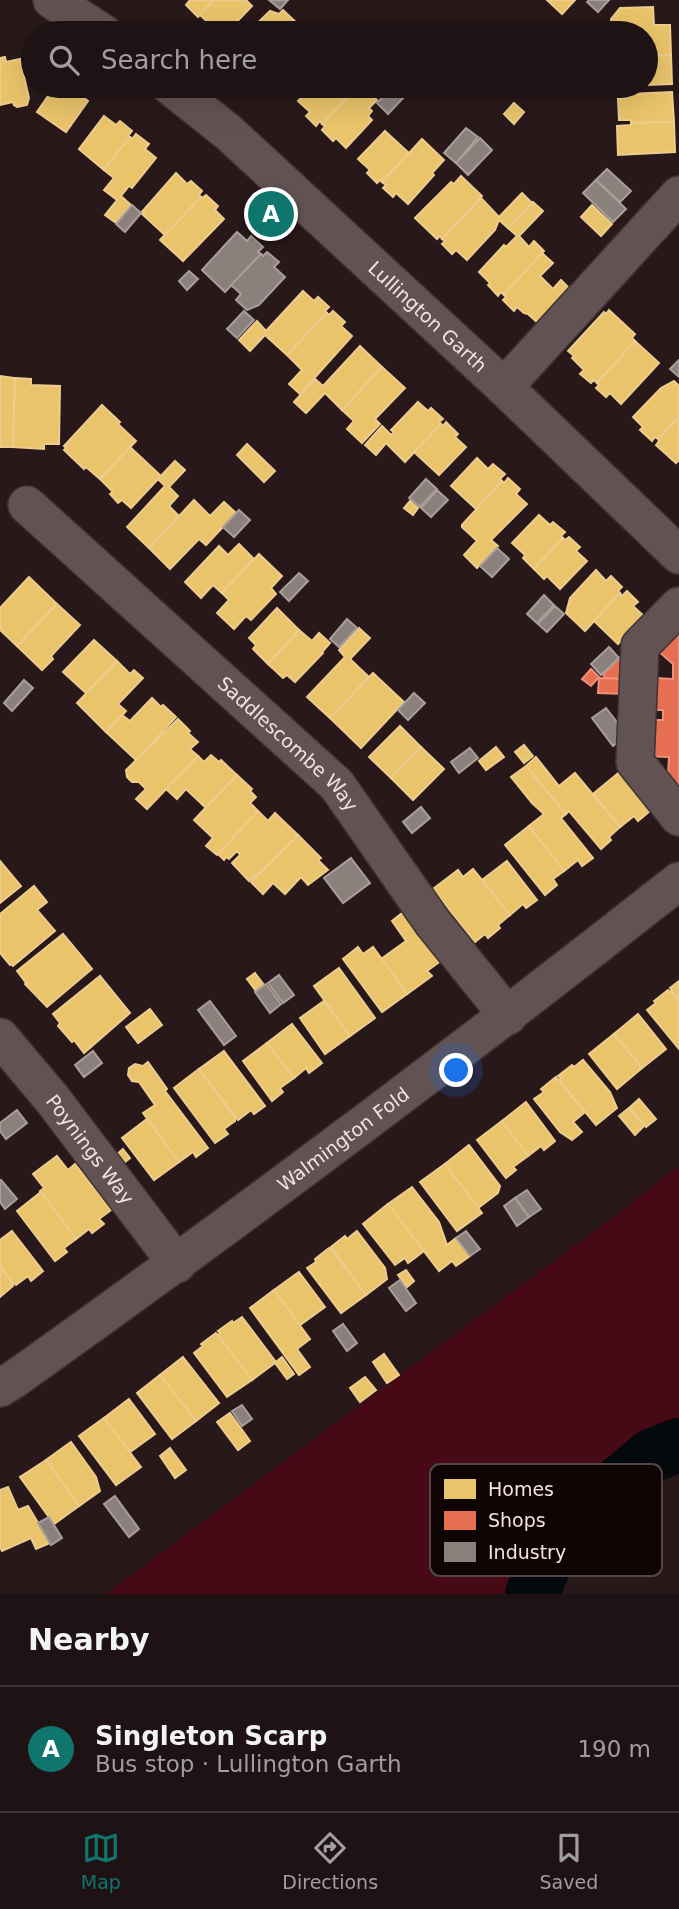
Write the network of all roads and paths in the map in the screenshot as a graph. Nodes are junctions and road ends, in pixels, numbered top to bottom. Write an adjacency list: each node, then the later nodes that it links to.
1 (52, 0): 2 (street)
2 (84, 21)
3 (185, 98): 5 (street, Lullington Garth)
4 (679, 195): 5 (street)
5 (504, 387): 7 (street, Lullington Garth)
6 (27, 505): 11 (street, Saddlescombe Way)
7 (679, 555)
8 (679, 606): 9 (street)
9 (679, 817)
10 (679, 881): 11 (street, Walmington Fold)
11 (508, 1016): 13 (street, Walmington Fold)
12 (0, 1037): 13 (street, Poynings Way)
13 (177, 1264): 14 (street, Walmington Fold)
14 (0, 1388)

